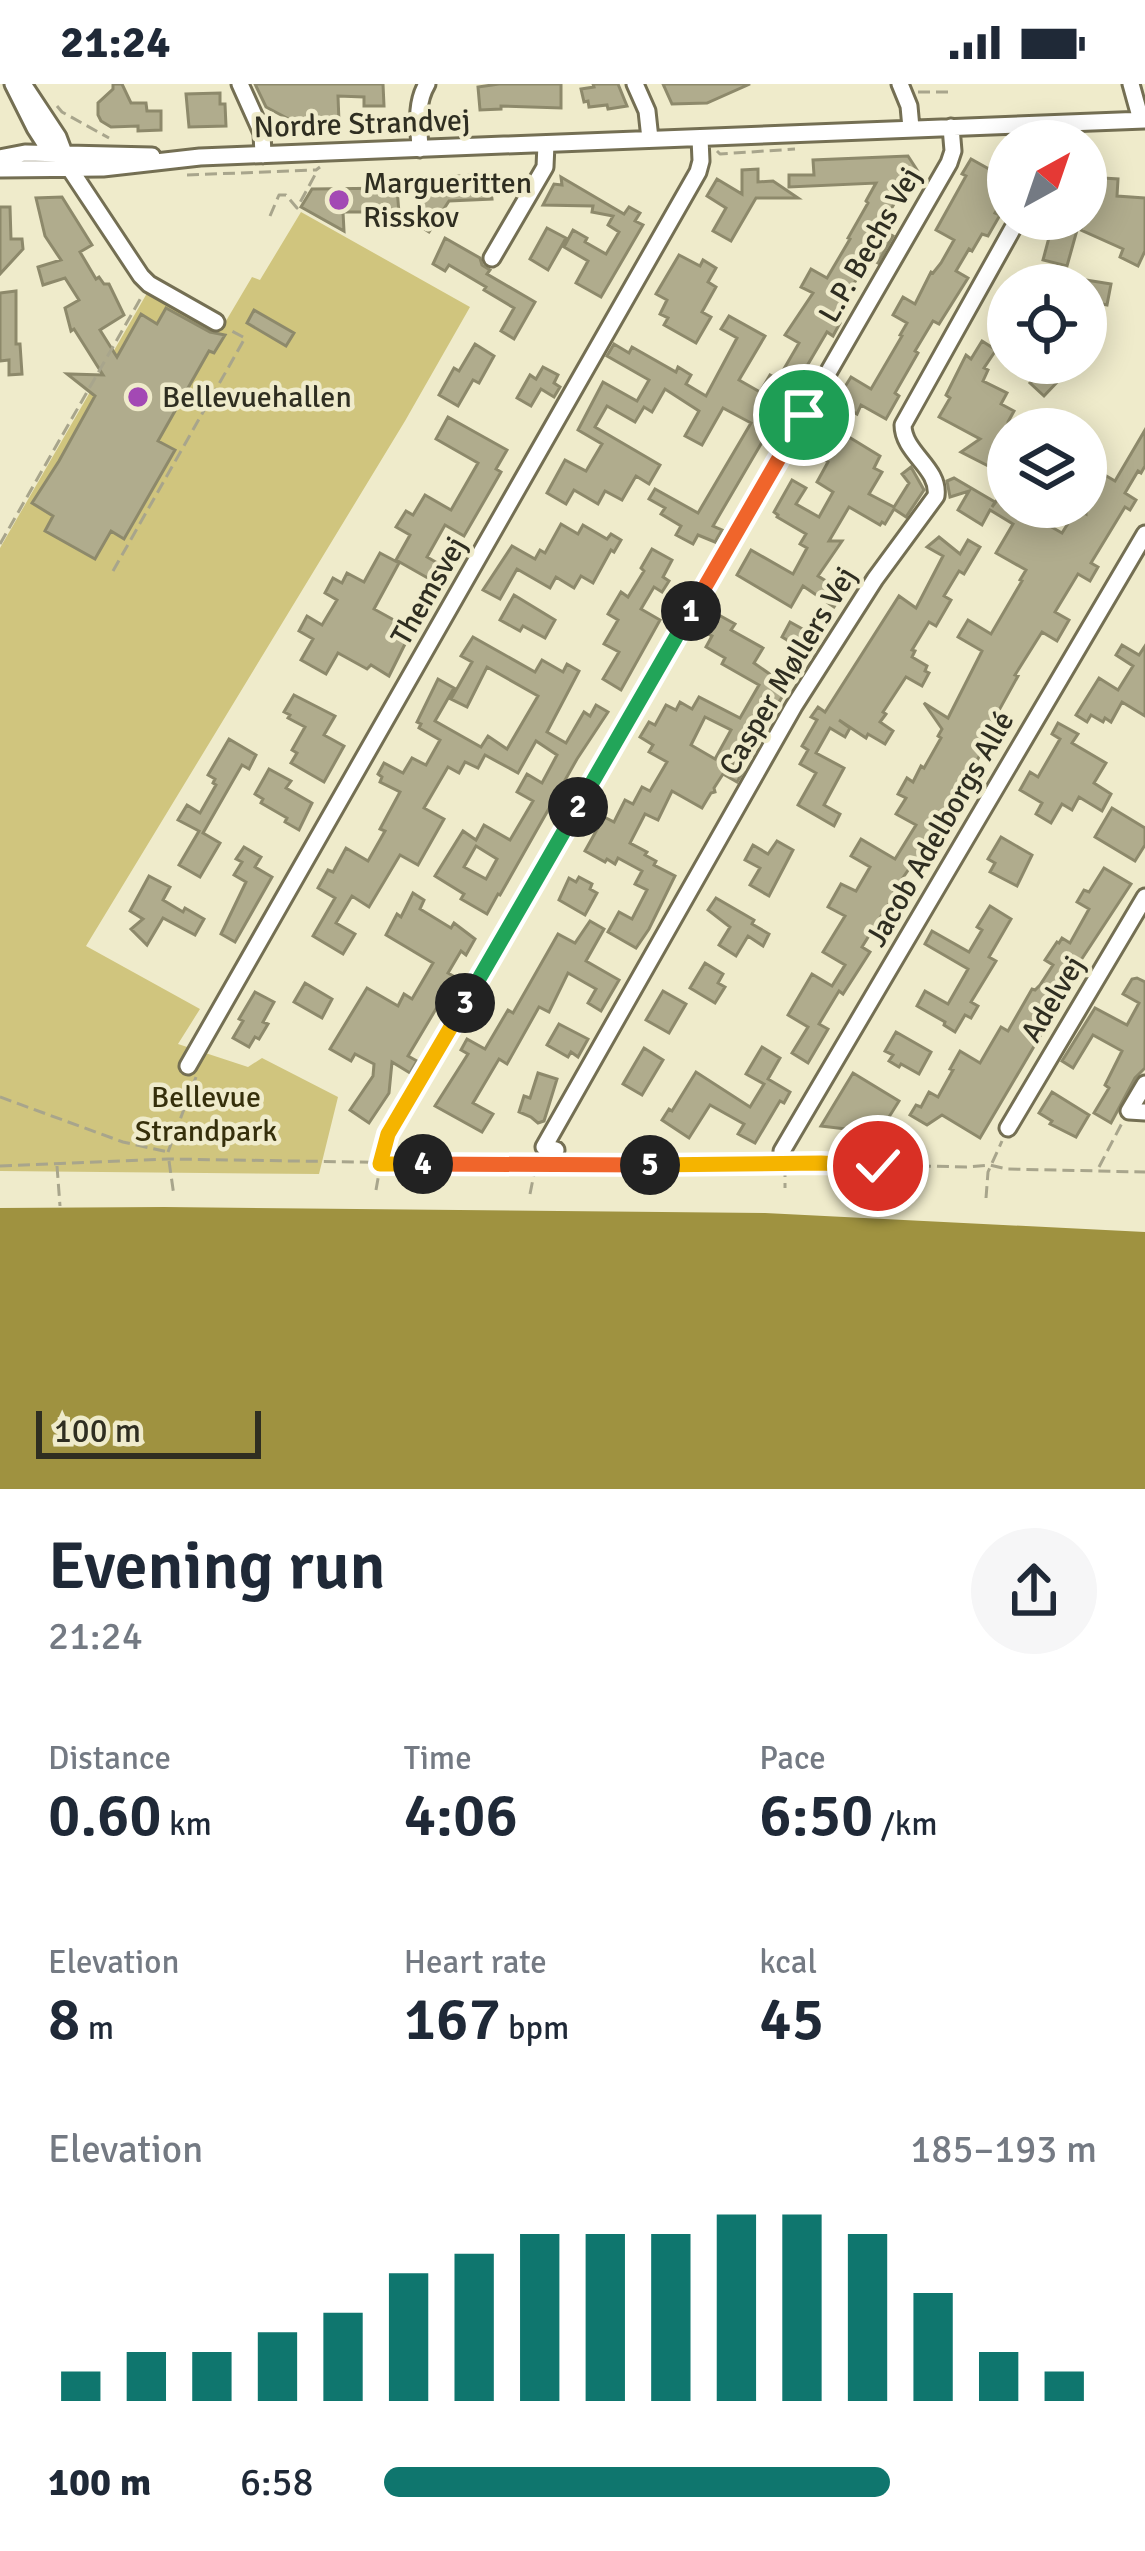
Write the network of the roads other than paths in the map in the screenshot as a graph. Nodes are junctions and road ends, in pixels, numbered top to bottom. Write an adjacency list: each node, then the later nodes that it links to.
1 (13, 84): 19 (street)
2 (23, 84): 19 (street)
3 (240, 84): 17 (street)
4 (635, 84): 14 (street)
5 (1131, 84): 8 (street)
6 (421, 87): 16 (street)
7 (902, 88): 11 (street)
8 (1143, 120): 9 (street, Nordre Strandvej)
9 (1107, 121)
10 (987, 126): 12 (street, Nordre Strandvej)
11 (911, 128): 12 (street, Nordre Strandvej); 13 (street, Nordre Strandvej)
12 (951, 128): 31 (street, L.P. Bechs Vej)
13 (700, 138): 14 (street, Nordre Strandvej); 27 (street, Themsvej)
14 (650, 139): 15 (street, Nordre Strandvej)
15 (546, 144): 16 (street, Nordre Strandvej); 23 (street)
16 (420, 149): 17 (street, Nordre Strandvej)
17 (263, 155): 20 (street, Nordre Strandvej)
18 (0, 158): 19 (street, Nordre Strandvej)
19 (62, 158): 20 (street, Nordre Strandvej); 20 (street, Nordre Strandvej); 21 (street, Nordre Strandvej); 24 (street)
20 (180, 158)
21 (0, 169)
22 (1006, 240): 32 (street, Casper Møllers Vej)
23 (493, 258)
24 (216, 322)
25 (1145, 534): 33 (street, Jacob Adelborgs Allé)
26 (1145, 897): 30 (street, Adelvej)
27 (188, 1066)
28 (1145, 1084): 29 (street)
29 (1137, 1111)
30 (1008, 1128)
31 (388, 1134)
32 (550, 1149)
33 (784, 1159)

